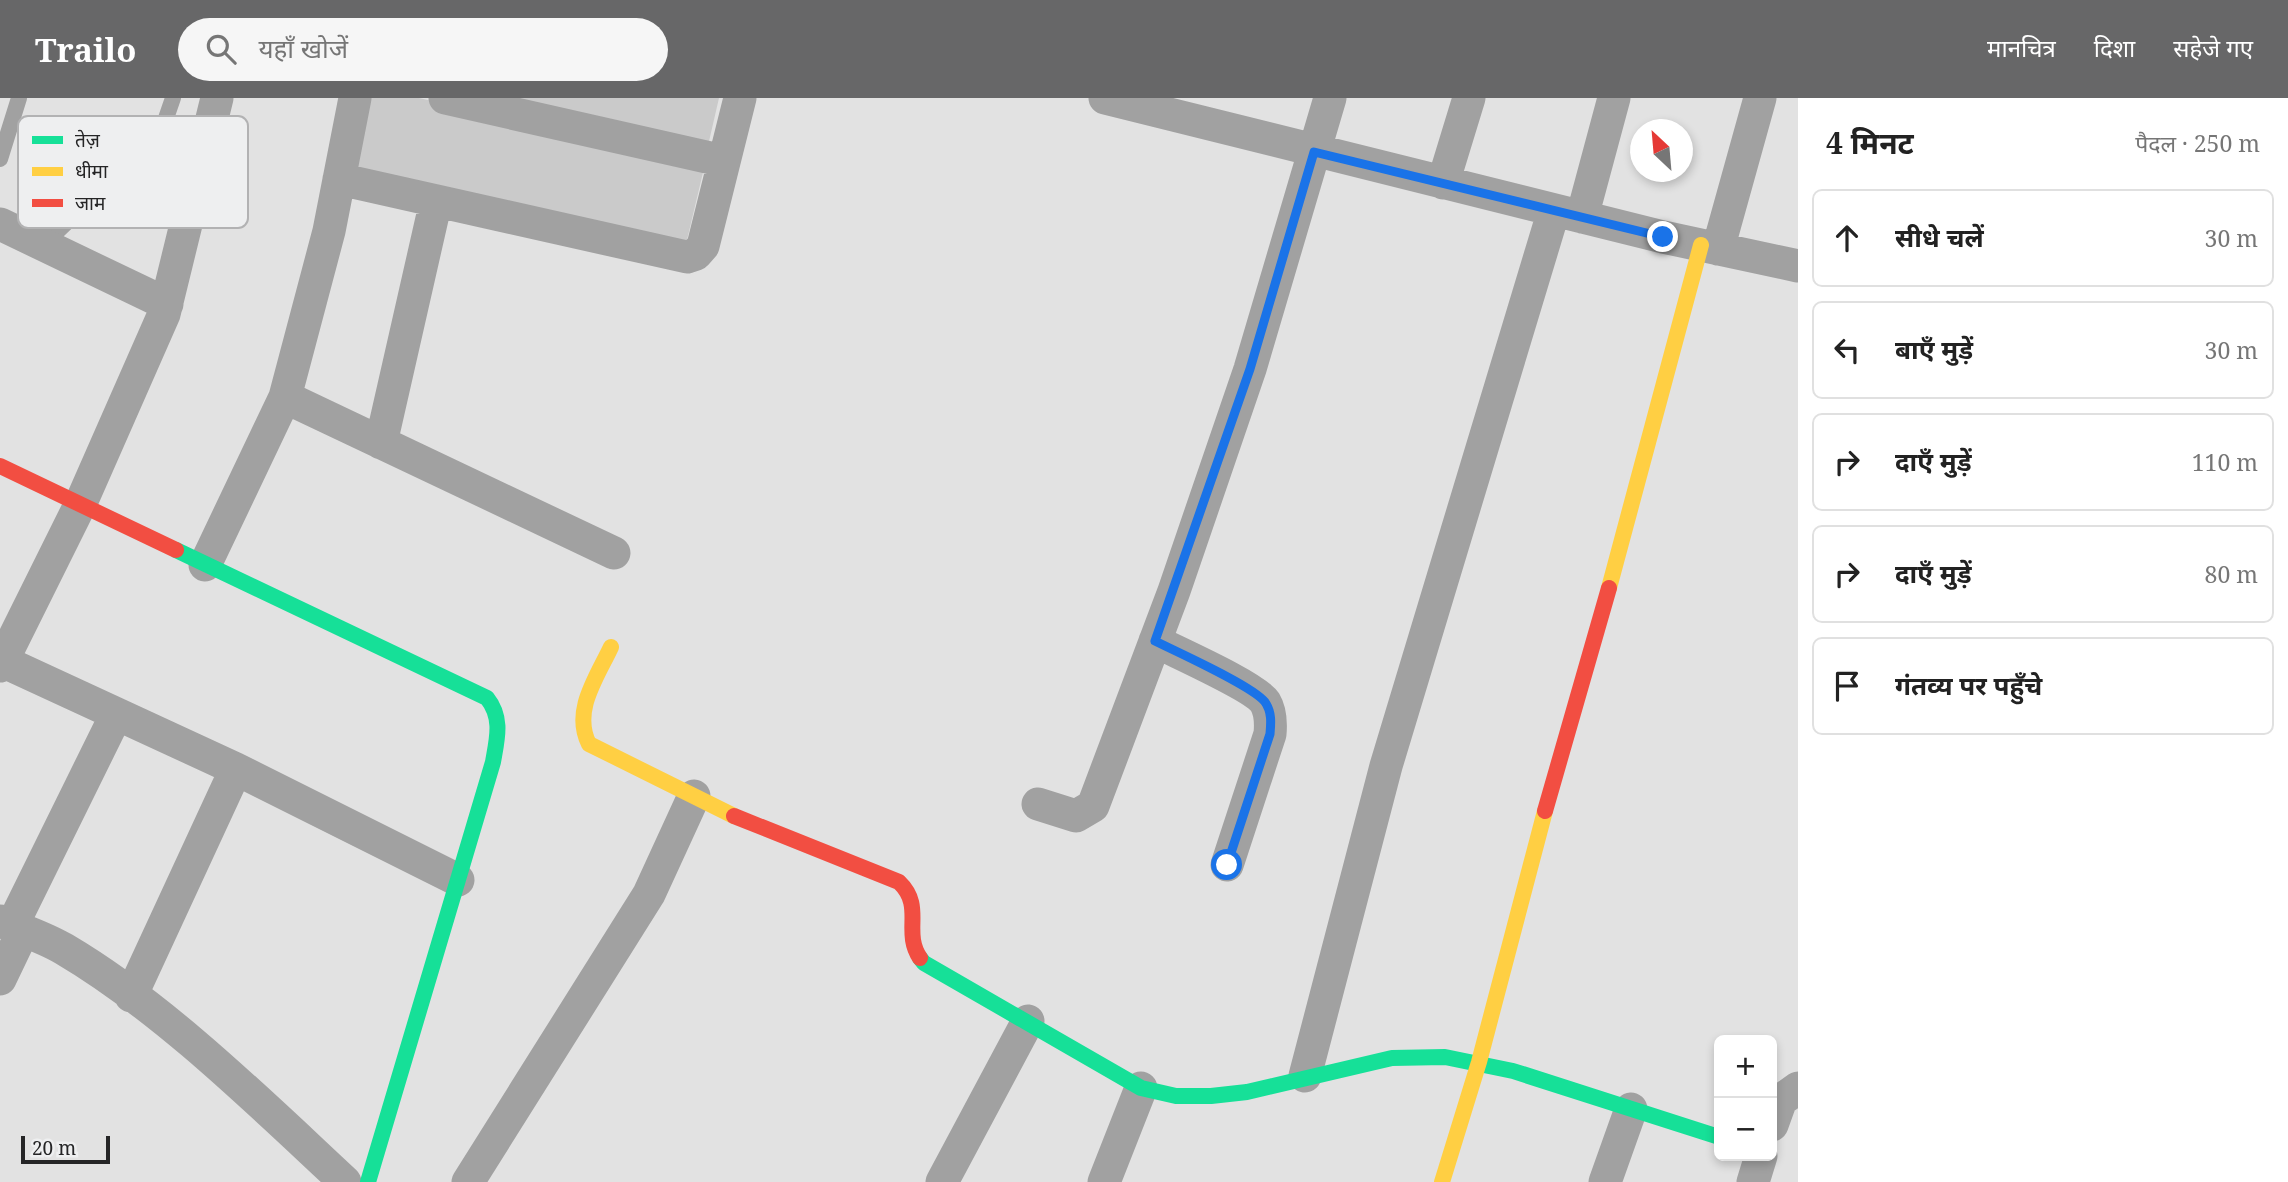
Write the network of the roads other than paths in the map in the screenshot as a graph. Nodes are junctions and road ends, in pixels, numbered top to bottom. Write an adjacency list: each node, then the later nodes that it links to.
1 (19, 98): 15 (lane)
2 (173, 98): 12 (lane)
3 (217, 98): 13 (street)
4 (445, 98): 16 (street)
5 (740, 98): 16 (street)
6 (1105, 98): 14 (street)
7 (1330, 98): 14 (street)
8 (1469, 98): 18 (street)
9 (1614, 98): 20 (street)
10 (1760, 98): 25 (street)
11 (346, 99): 17 (street)
12 (167, 116)
13 (213, 116)
14 (1314, 152): 18 (street); 34 (street)
15 (0, 159)
16 (724, 161): 19 (street)
17 (339, 178): 19 (street); 28 (street)
18 (1443, 183): 20 (street)
19 (436, 201): 29 (street)
20 (1568, 214): 25 (street); 48 (street)
21 (0, 224): 24 (street)
22 (61, 228): 24 (lane)
23 (185, 228): 27 (street)
24 (43, 245): 27 (street)
25 (1710, 247): 26 (street); 47 (street)
26 (1798, 266)
27 (167, 304): 31 (street)
28 (285, 397): 29 (street); 33 (street)
29 (381, 443): 32 (street)
30 (0, 466): 31 (street)
31 (80, 505): 33 (street); 36 (street)
32 (614, 553)
33 (205, 565): 42 (street)
34 (1155, 641): 40 (street); 41 (street)
35 (611, 647): 39 (street)
36 (1, 662): 37 (street)
37 (116, 715): 38 (street); 43 (street)
38 (236, 769): 42 (street); 45 (street)
39 (694, 796): 46 (street); 57 (street)
40 (1038, 804)
41 (1227, 865)
42 (458, 880): 56 (street)
43 (12, 926): 44 (street); 45 (street)
44 (0, 979)
45 (131, 996): 55 (street)
46 (1028, 1021): 49 (street); 58 (street)
47 (1479, 1062): 48 (street); 51 (street); 60 (street)
48 (1305, 1076): 49 (street)
49 (1141, 1088): 59 (street)
50 (1798, 1088): 52 (street)
51 (1632, 1109): 53 (street); 61 (street)
52 (1777, 1111)
53 (1714, 1135)
54 (1759, 1161): 62 (street)
55 (345, 1182)
56 (368, 1182)
57 (468, 1182)
58 (942, 1182)
59 (1104, 1182)
60 (1442, 1182)
61 (1605, 1182)
62 (1752, 1182)

